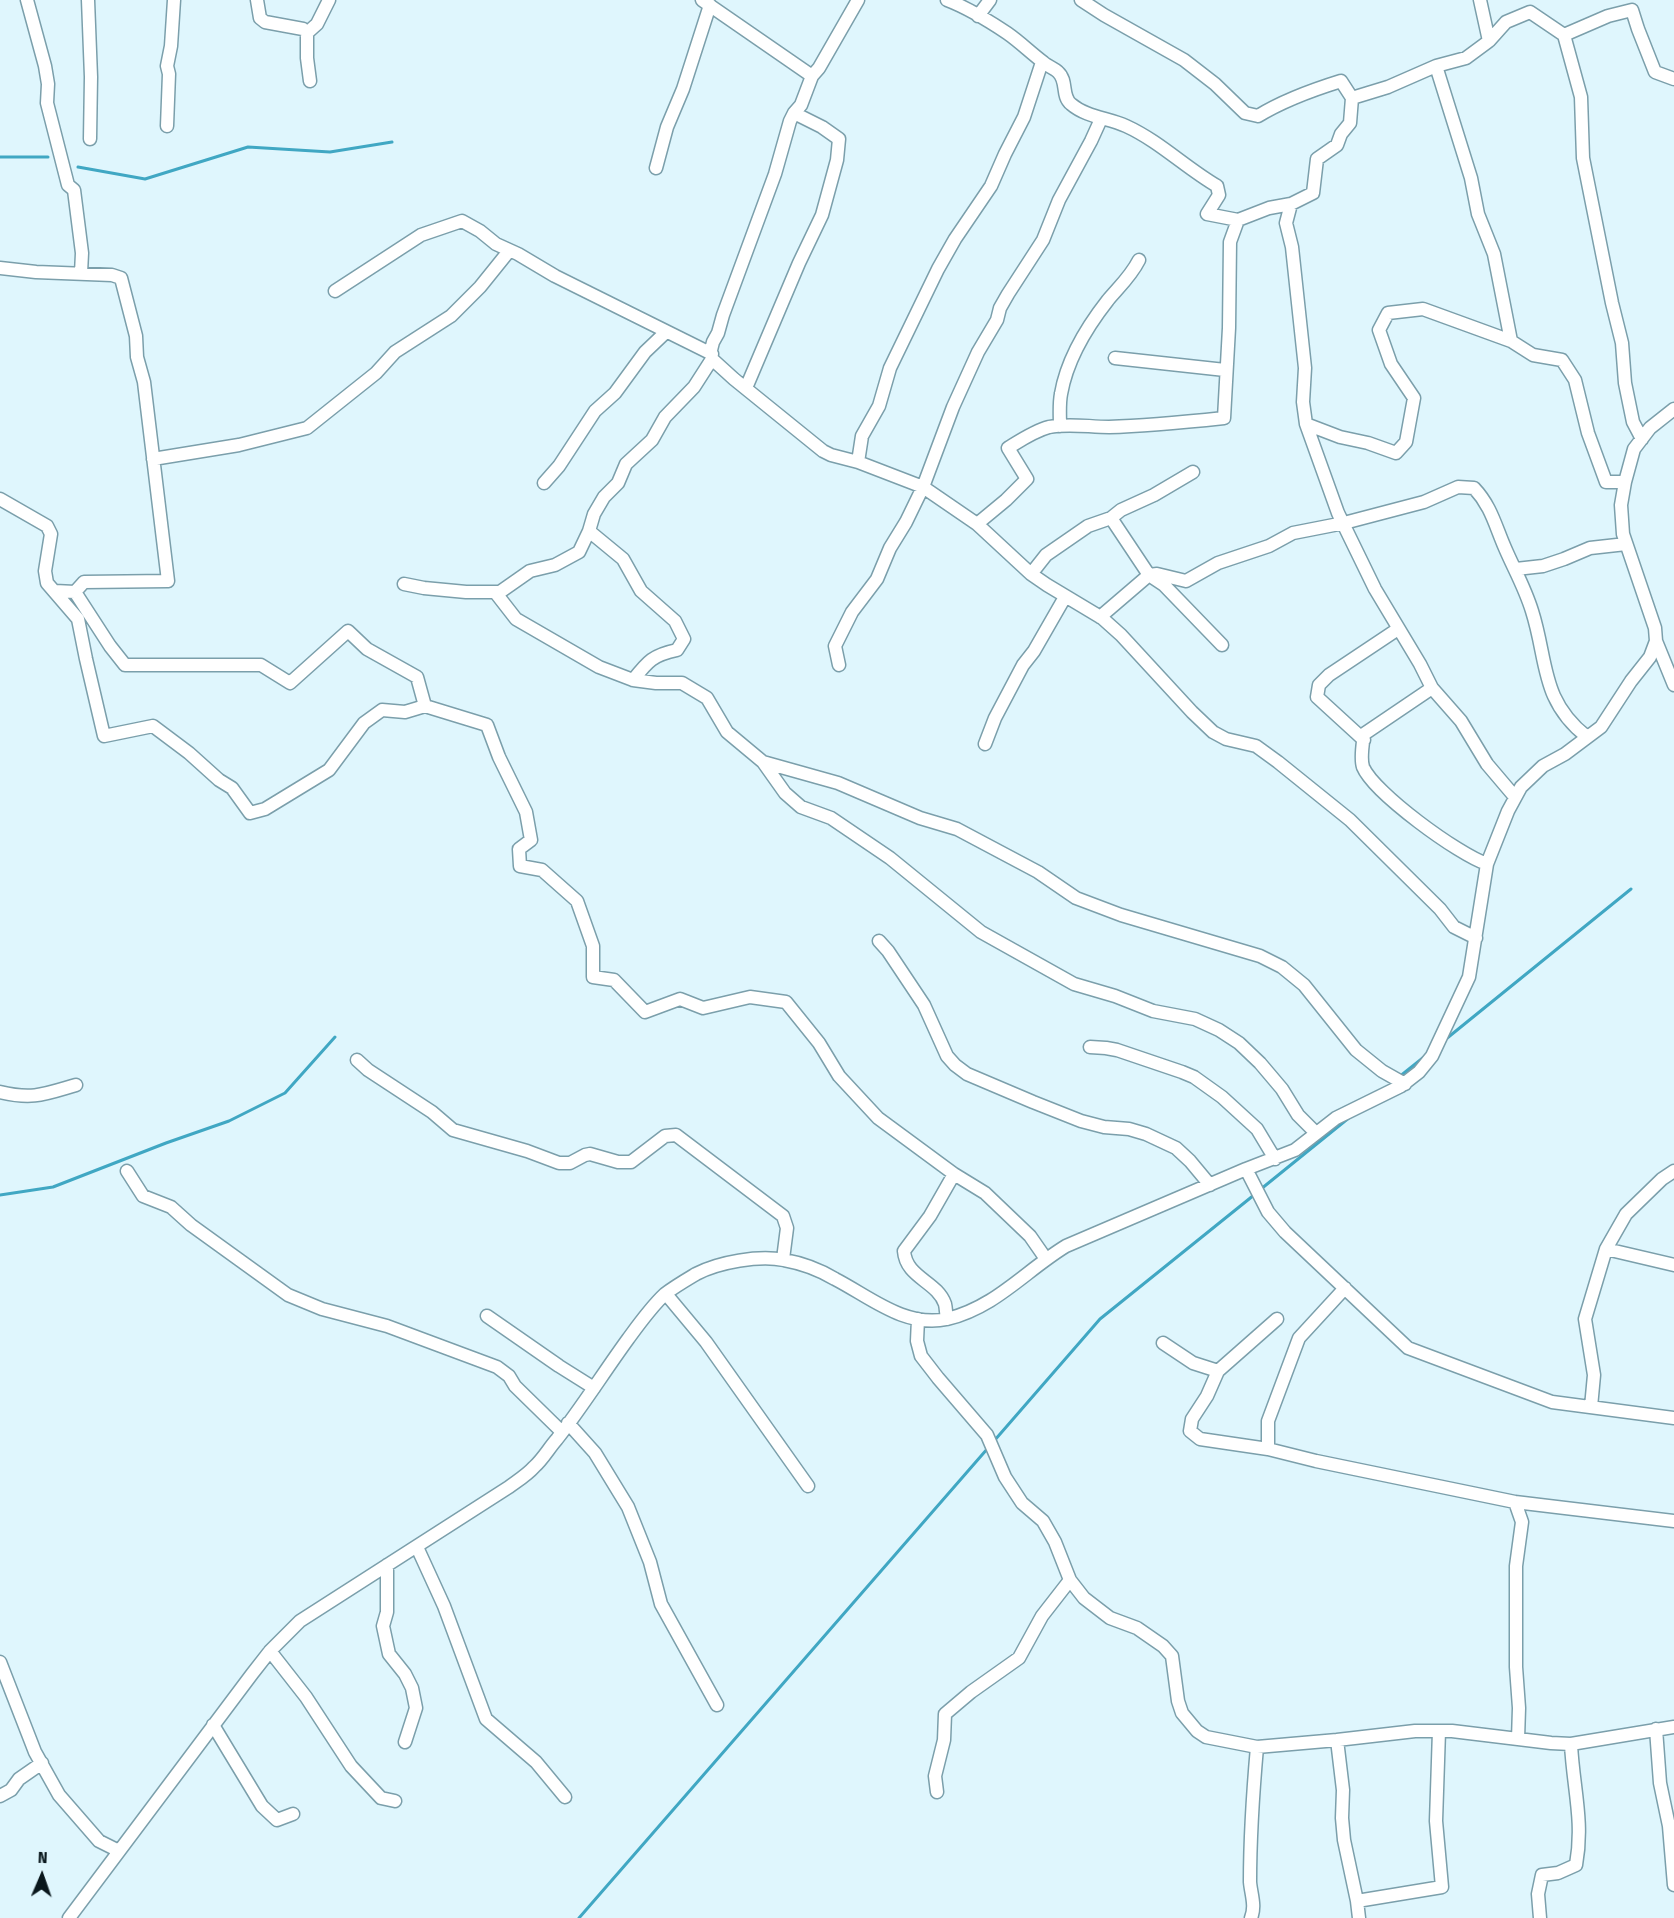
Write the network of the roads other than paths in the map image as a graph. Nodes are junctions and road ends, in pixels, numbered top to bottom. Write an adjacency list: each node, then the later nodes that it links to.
1 (27, 0): 32 (street)
2 (88, 0): 25 (street)
3 (174, 0): 24 (street)
4 (257, 0): 13 (street)
5 (329, 0): 13 (street)
6 (858, 0): 18 (street)
7 (947, 0): 12 (street)
8 (990, 0): 12 (street)
9 (1081, 0): 21 (street)
10 (1480, 0): 15 (street)
11 (706, 2): 18 (street); 26 (street)
12 (978, 16): 16 (street)
13 (307, 33): 20 (street)
14 (1564, 35): 15 (street); 19 (street); 43 (street)
15 (1489, 41): 17 (street)
16 (1042, 62): 23 (street); 45 (street)
17 (1436, 66): 21 (street); 35 (street)
18 (812, 76): 22 (street)
19 (1674, 79)
20 (310, 81)
21 (1352, 98): 27 (street)
22 (794, 113): 36 (street); 39 (street)
23 (1101, 119): 28 (street); 49 (street)
24 (167, 126)
25 (90, 139)
26 (656, 168)
27 (1291, 204): 28 (street); 41 (street)
28 (1238, 220): 38 (street)
29 (509, 250): 33 (street); 34 (street); 44 (street)
30 (1138, 260): 42 (street)
31 (0, 268): 32 (street)
32 (81, 273): 44 (street)
33 (335, 291)
34 (666, 332): 36 (street); 48 (street)
35 (1511, 341): 41 (street); 47 (street)
36 (712, 357): 39 (street); 54 (street)
37 (1115, 358): 38 (street)
38 (1225, 370): 42 (street)
39 (746, 388): 45 (street)
40 (1674, 409): 43 (street)
41 (1306, 424): 52 (street)
42 (1060, 426): 53 (street)
43 (1642, 439): 47 (street)
44 (153, 459): 61 (street)
45 (858, 462): 49 (street)
46 (1193, 472): 51 (street)
47 (1625, 482): 55 (street)
48 (544, 483)
49 (922, 487): 53 (street); 68 (street)
50 (0, 499): 60 (street)
51 (1111, 518): 57 (street); 58 (street)
52 (1344, 523): 56 (street); 58 (street); 65 (street)
53 (977, 524): 57 (street)
54 (589, 531): 62 (street); 69 (street)
55 (1626, 544): 56 (street); 66 (street)
56 (1516, 569): 73 (street)
57 (1031, 574): 63 (street)
58 (1149, 575): 64 (street); 67 (street)
59 (404, 584): 62 (street)
60 (55, 591): 61 (street); 72 (street)
61 (75, 592): 72 (street)
62 (495, 592): 69 (street)
63 (1065, 597): 64 (street); 75 (street)
64 (1100, 617): 79 (street)
65 (1398, 629): 71 (street); 74 (street)
66 (1656, 641): 70 (street); 73 (street)
67 (1222, 645)
68 (839, 665)
69 (633, 680): 76 (street)
70 (1674, 685)
71 (1432, 688): 74 (street); 77 (street)
72 (425, 706): 91 (street)
73 (1587, 737): 77 (street)
74 (1364, 740): 78 (street)
75 (986, 744)
76 (764, 762): 83 (street); 86 (street)
77 (1515, 797): 78 (street)
78 (1487, 864): 79 (street)
79 (1476, 938): 83 (street)
80 (879, 941): 92 (street)
81 (1090, 1047): 87 (street)
82 (357, 1060): 94 (street)
83 (1405, 1084): 86 (street)
84 (76, 1085): 85 (street)
85 (0, 1092)
86 (1316, 1133): 87 (street)
87 (1275, 1160): 88 (street)
88 (1246, 1169): 92 (street); 97 (street)
89 (127, 1171): 108 (street)
90 (1674, 1172): 93 (street)
91 (954, 1174): 95 (street); 101 (street)
92 (1210, 1185): 95 (street)
93 (1606, 1249): 96 (street); 106 (street)
94 (783, 1259): 98 (street); 100 (street)
95 (1046, 1259): 101 (street)
96 (1674, 1265)
97 (1345, 1288): 106 (street); 109 (street)
98 (666, 1294): 105 (street); 110 (street)
99 (487, 1316): 105 (street)
100 (918, 1319): 101 (street); 115 (street)
101 (947, 1319)
102 (1277, 1319): 104 (street)
103 (1163, 1343): 104 (street)
104 (1218, 1371): 109 (street)
105 (594, 1388): 108 (street)
106 (1591, 1407): 107 (street)
107 (1674, 1418)
108 (565, 1428): 113 (street); 118 (street)
109 (1268, 1449): 111 (street)
110 (808, 1486)
111 (1515, 1502): 112 (street); 123 (street)
112 (1674, 1521)
113 (417, 1547): 114 (street); 131 (street)
114 (387, 1565): 116 (street); 125 (street)
115 (1070, 1580): 127 (street); 130 (street)
116 (270, 1651): 119 (street); 132 (street)
117 (0, 1662): 128 (street)
118 (717, 1705)
119 (213, 1725): 133 (street); 134 (street)
120 (1674, 1727): 121 (street)
121 (1656, 1729): 126 (street); 135 (street)
122 (1439, 1731): 123 (street); 124 (street); 136 (street)
123 (1518, 1739): 126 (street)
124 (1337, 1740): 127 (street); 136 (street)
125 (405, 1742)
126 (1571, 1744): 140 (street)
127 (1257, 1747): 138 (street)
128 (42, 1763): 129 (street); 134 (street)
129 (1, 1792)
130 (937, 1792)
131 (565, 1797)
132 (395, 1801)
133 (293, 1814)
134 (119, 1851): 137 (street)
135 (1674, 1885)
136 (1357, 1901): 139 (street)
137 (69, 1918)
138 (1251, 1918)
139 (1359, 1918)
140 (1540, 1918)

